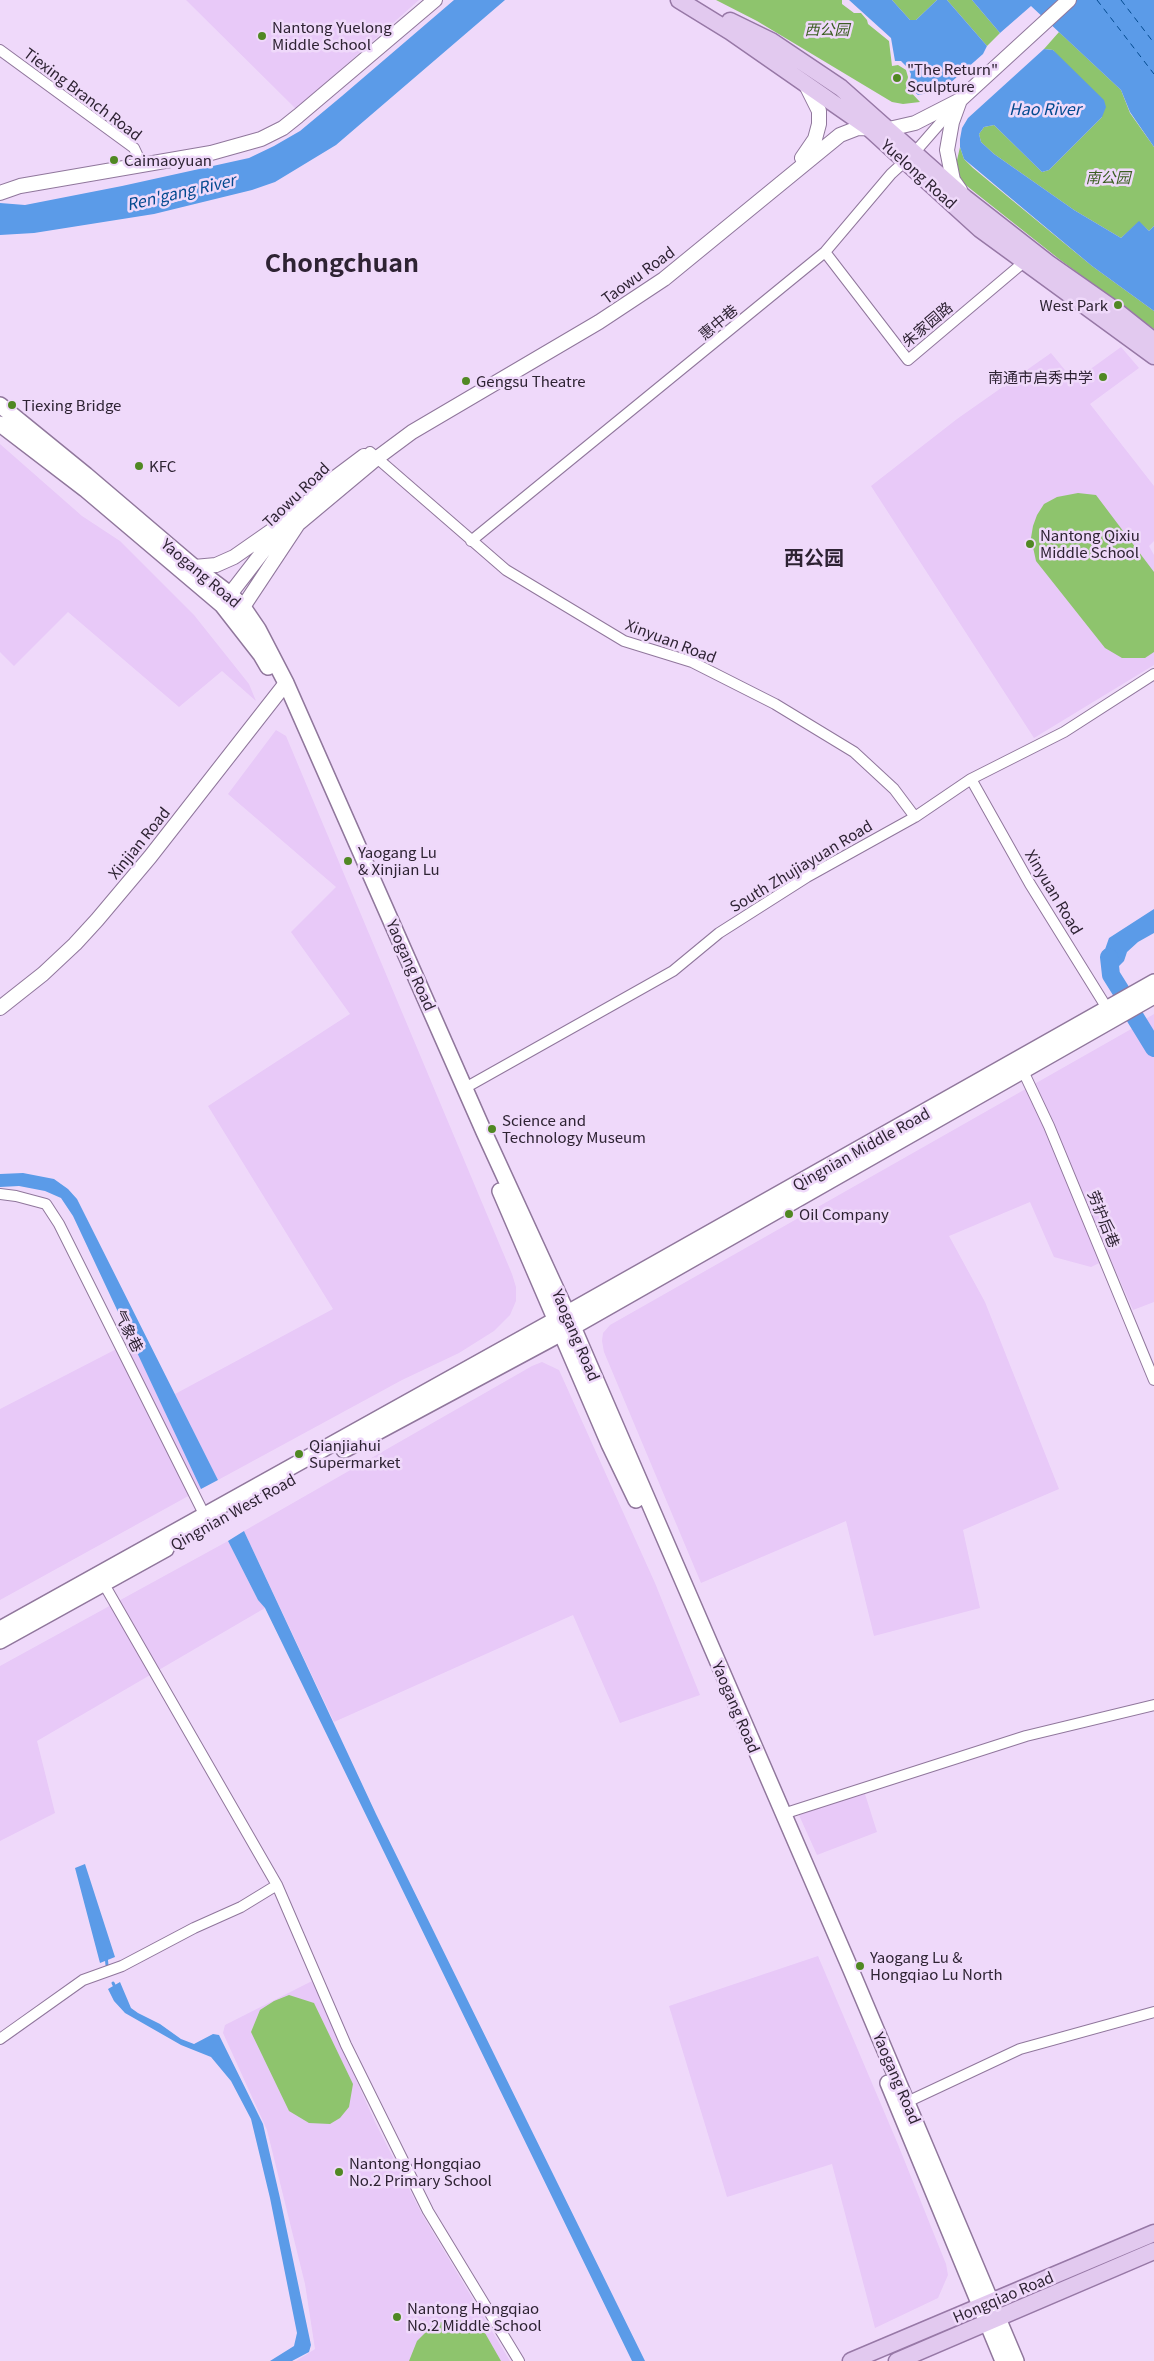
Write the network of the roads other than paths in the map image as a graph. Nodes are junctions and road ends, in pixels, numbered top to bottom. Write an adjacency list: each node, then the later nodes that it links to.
1 (436, 0): 11 (street)
2 (680, 0): 6 (main road, Yuelong Road)
3 (696, 0): 9 (main road, Yuelong Road)
4 (1069, 0): 7 (street)
5 (0, 50): 11 (street, Tiexing Branch Road)
6 (792, 73): 8 (main road, Yuelong Road); 12 (street)
7 (960, 100): 9 (street, Taowu Road); 10 (street, 惠中巷); 14 (street)
8 (869, 128): 9 (street, Taowu Road); 10 (main road, Yuelong Road); 12 (street, Taowu Road)
9 (889, 129): 10 (main road, Yuelong Road)
10 (909, 157): 14 (main road, Yuelong Road); 15 (street, 惠中巷); 16 (main road, Yuelong Road)
11 (142, 165): 13 (street)
12 (783, 181): 21 (street, Taowu Road)
13 (0, 194)
14 (965, 198): 17 (main road, Yuelong Road)
15 (825, 252): 16 (street, 朱家园路); 23 (street, 惠中巷)
16 (1024, 262): 18 (main road, Yuelong Road)
17 (1154, 341)
18 (1154, 356)
19 (0, 405): 24 (main road, Yaogang Road)
20 (0, 424): 25 (main road, Yaogang Road)
21 (373, 455): 22 (street, Taowu Road); 23 (street, Xinyuan Road); 26 (street, Taowu Road)
22 (292, 517): 24 (street); 25 (street, Taowu Road)
23 (471, 541): 30 (street, Xinyuan Road)
24 (194, 566): 25 (main road, Yaogang Road)
25 (227, 600): 26 (main road, Yaogang Road)
26 (238, 612): 28 (main road, Yaogang Road)
27 (1154, 674): 29 (street, South Zhujiayuan Road)
28 (283, 687): 33 (street, Xinjian Road); 36 (main road, Yaogang Road); 38 (main road, Yaogang Road)
29 (971, 779): 30 (street, South Zhujiayuan Road); 34 (street, Xinyuan Road)
30 (915, 817): 36 (street, South Zhujiayuan Road)
31 (1154, 982): 34 (main road, Qingnian Middle Road)
32 (1154, 996): 34 (main road, Qingnian Middle Road)
33 (0, 1008)
34 (1111, 1014): 35 (main road, Qingnian Middle Road); 38 (main road, Qingnian Middle Road)
35 (1023, 1071): 38 (main road, Qingnian Middle Road); 39 (street, 劳护后巷)
36 (465, 1088): 38 (main road, Yaogang Road)
37 (0, 1194): 40 (street, 气象巷)
38 (564, 1324): 40 (main road, Qingnian West Road); 41 (main road, Qingnian West Road); 45 (main road, Yaogang Road); 52 (main road, Yaogang Road)
39 (1154, 1380)
40 (205, 1516): 41 (main road, Qingnian West Road)
41 (101, 1579): 42 (main road, Qingnian West Road); 43 (main road, Qingnian West Road); 46 (street)
42 (0, 1630)
43 (0, 1642)
44 (1154, 1705): 45 (street)
45 (783, 1814): 49 (main road, Yaogang Road)
46 (277, 1885): 48 (street); 53 (street)
47 (1154, 2012): 49 (street)
48 (0, 2039)
49 (907, 2102): 52 (main road, Yaogang Road)
50 (1154, 2233): 52 (main road, Hongqiao Road)
51 (1154, 2251): 52 (main road, Hongqiao Road)
52 (988, 2312): 54 (main road, Hongqiao Road); 55 (main road, Hongqiao Road); 56 (main road, Yaogang Road); 57 (main road, Yaogang Road)
53 (519, 2361)
54 (851, 2361)
55 (897, 2361)
56 (1003, 2361)
57 (1016, 2361)

